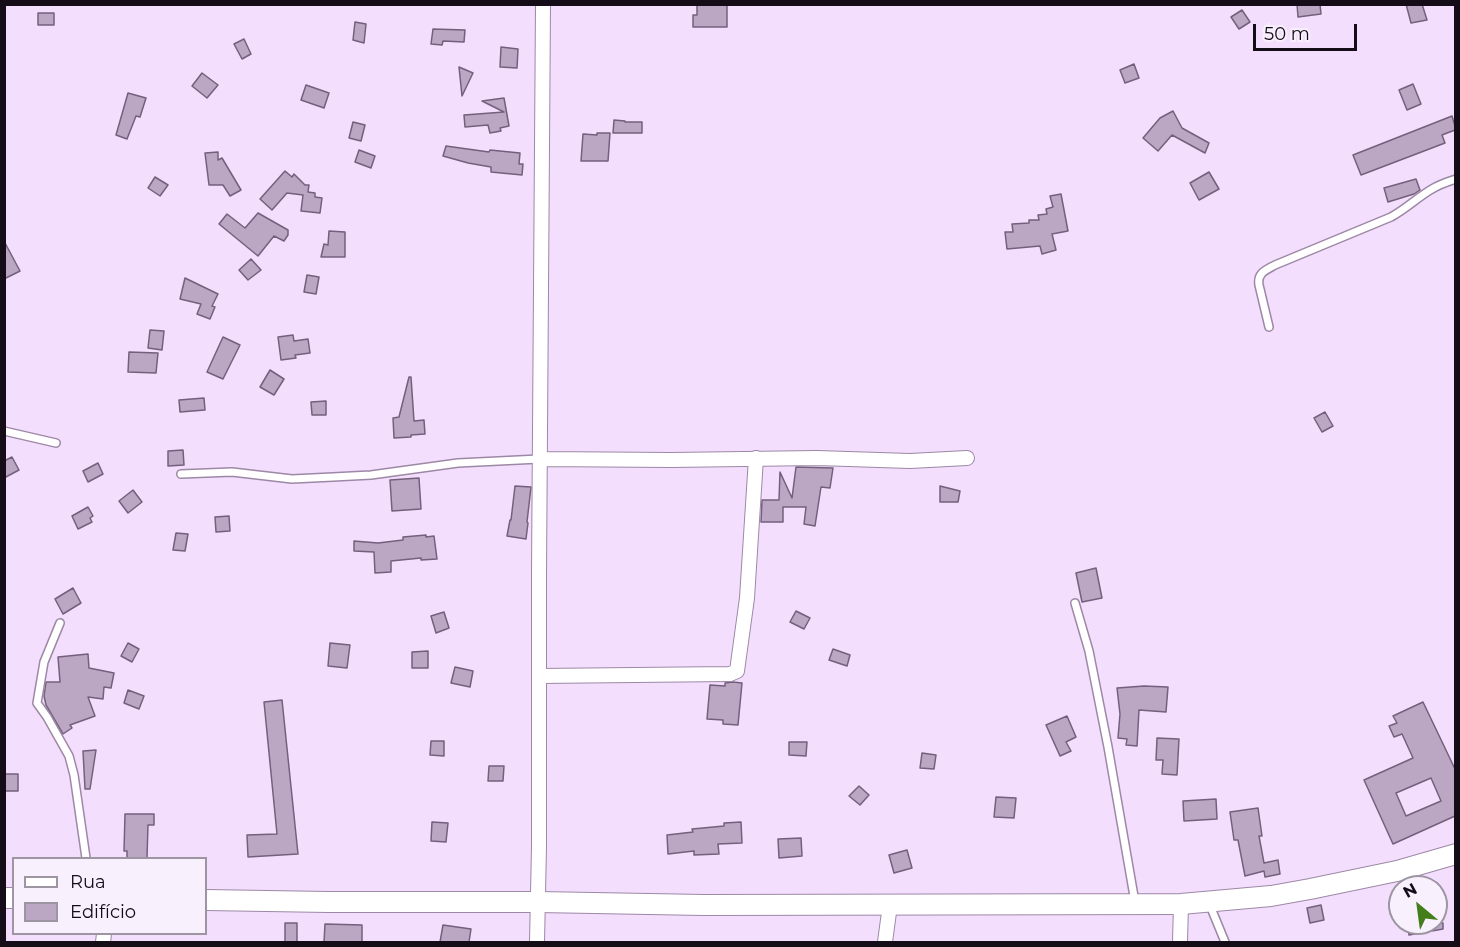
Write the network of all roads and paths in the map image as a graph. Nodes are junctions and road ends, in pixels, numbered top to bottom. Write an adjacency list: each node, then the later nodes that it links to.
1 (543, 4): 8 (street)
2 (1455, 179): 3 (lane)
3 (1269, 327)
4 (4, 431): 5 (lane)
5 (56, 442)
6 (756, 458): 7 (street); 8 (street); 12 (street)
7 (967, 458)
8 (539, 459): 9 (lane); 12 (street)
9 (181, 474)
10 (1075, 603): 18 (lane)
11 (60, 623): 14 (lane)
12 (539, 676): 16 (street)
13 (1455, 854): 17 (main road)
14 (86, 857)
15 (207, 900): 16 (main road)
16 (538, 902): 20 (main road); 21 (street)
17 (1209, 902): 19 (main road); 24 (lane)
18 (1135, 904): 19 (main road); 20 (main road)
19 (1181, 904): 23 (street)
20 (890, 905): 22 (street)
21 (537, 942)
22 (885, 942)
23 (1180, 942)
24 (1225, 942)

